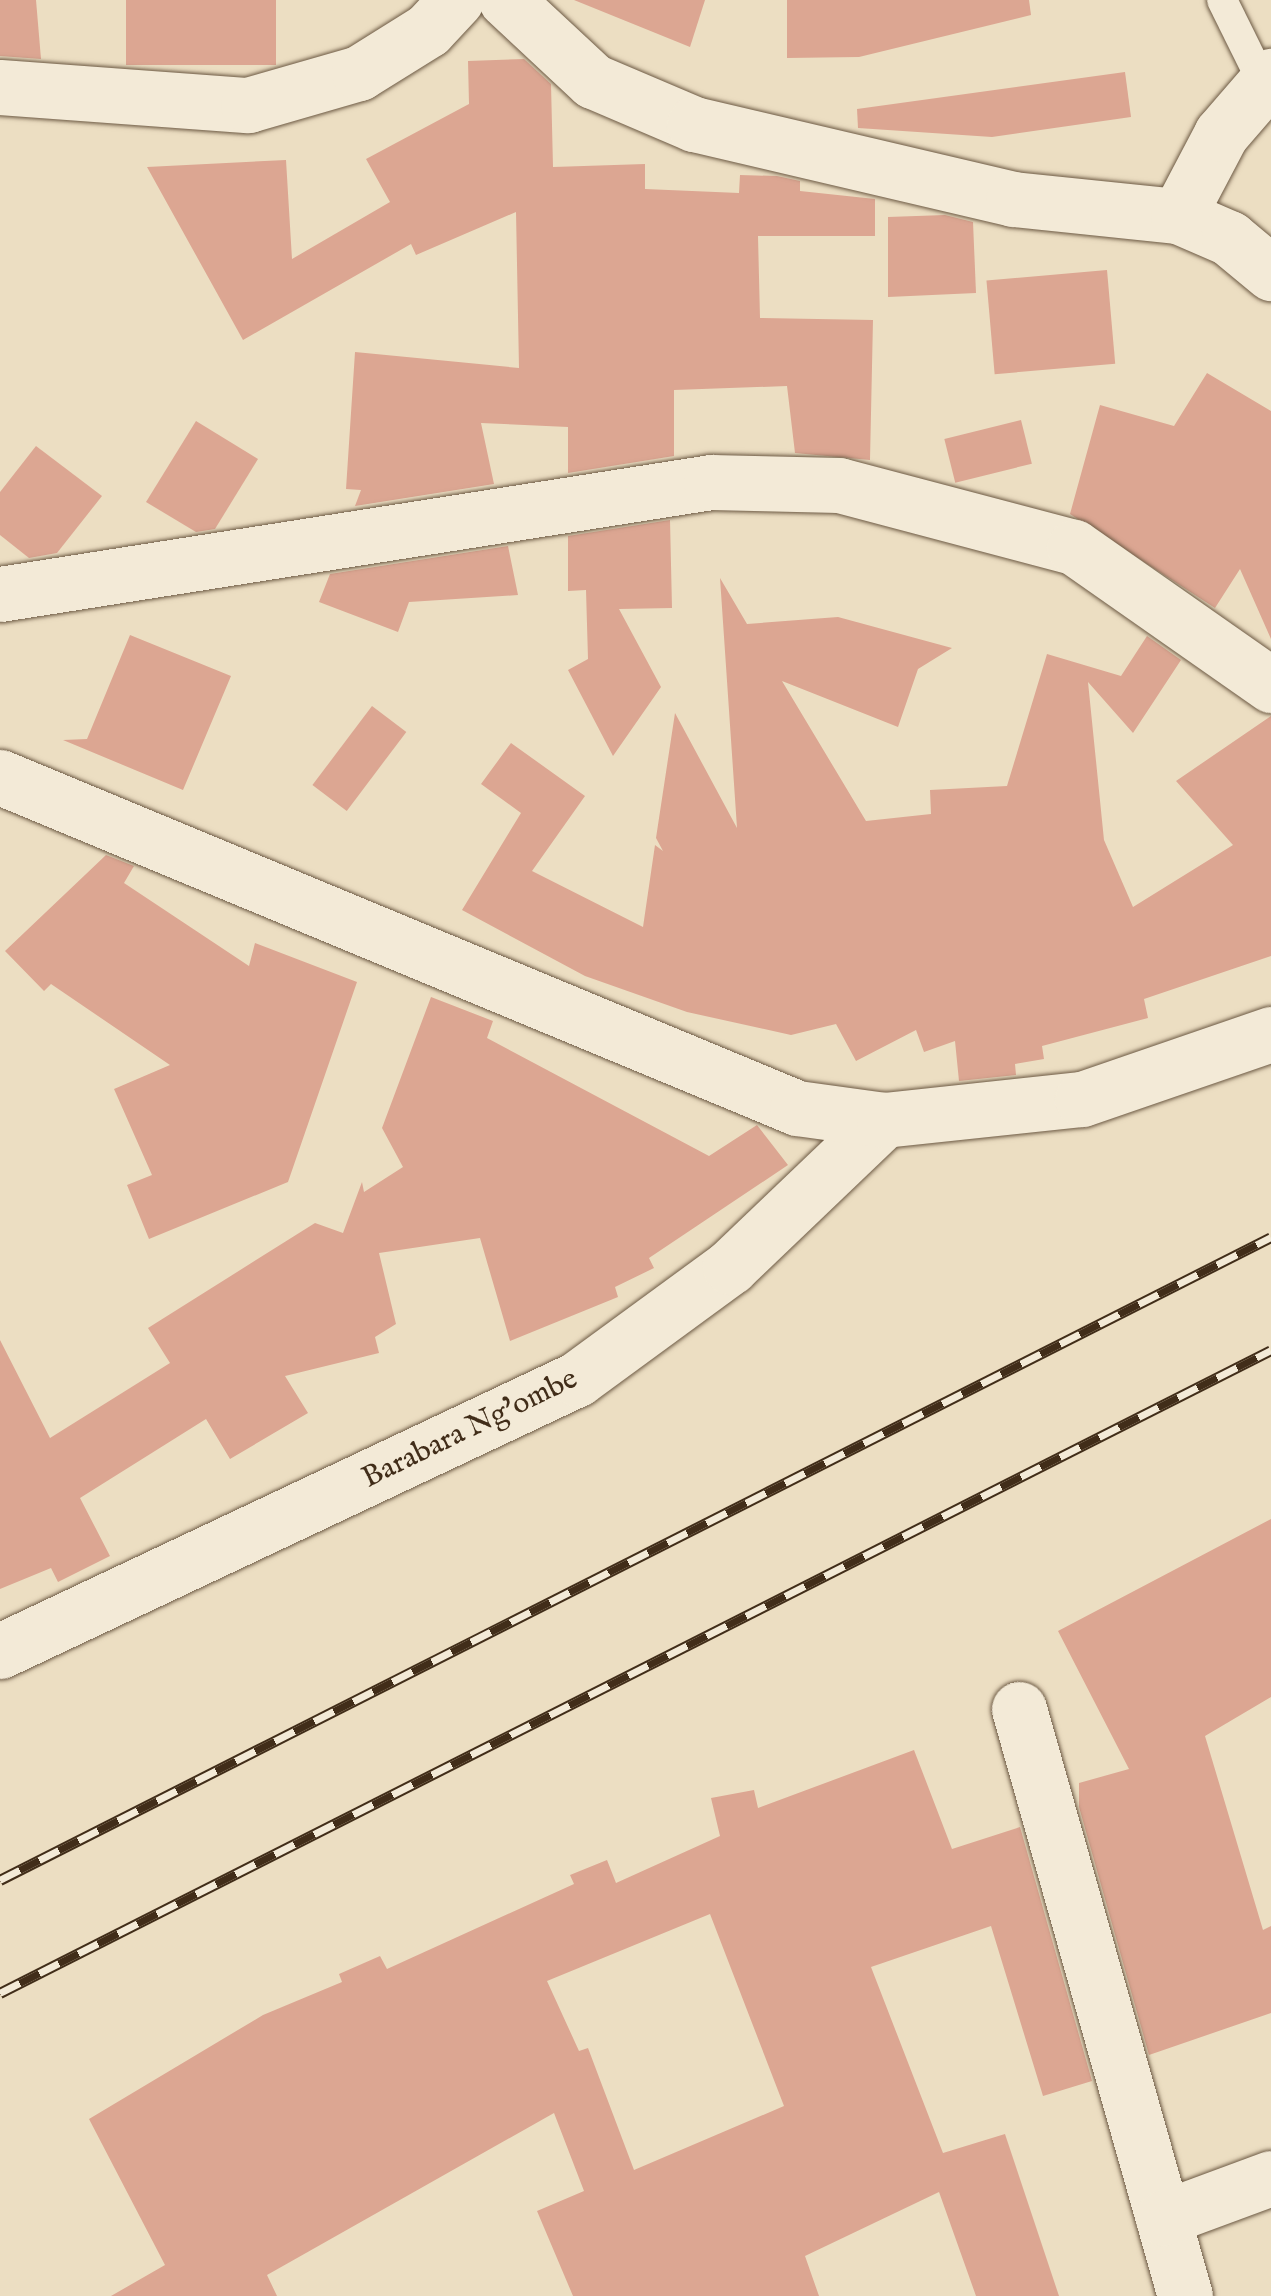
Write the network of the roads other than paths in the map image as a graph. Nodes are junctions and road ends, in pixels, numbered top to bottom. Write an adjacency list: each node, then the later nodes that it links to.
1 (456, 0): 5 (street)
2 (506, 0): 6 (street)
3 (1222, 0): 4 (lane)
4 (1266, 78): 6 (street)
5 (0, 87)
6 (1178, 216): 7 (street)
7 (1271, 274)
8 (0, 594): 9 (street)
9 (1271, 685)
10 (0, 776): 12 (street)
11 (1271, 1034): 12 (street)
12 (884, 1120): 13 (street, Barabara Ng'ombe)
13 (0, 1650)
14 (1019, 1709): 16 (street)
15 (1271, 2178): 16 (street)
16 (1164, 2218): 17 (street)
17 (1185, 2296)

